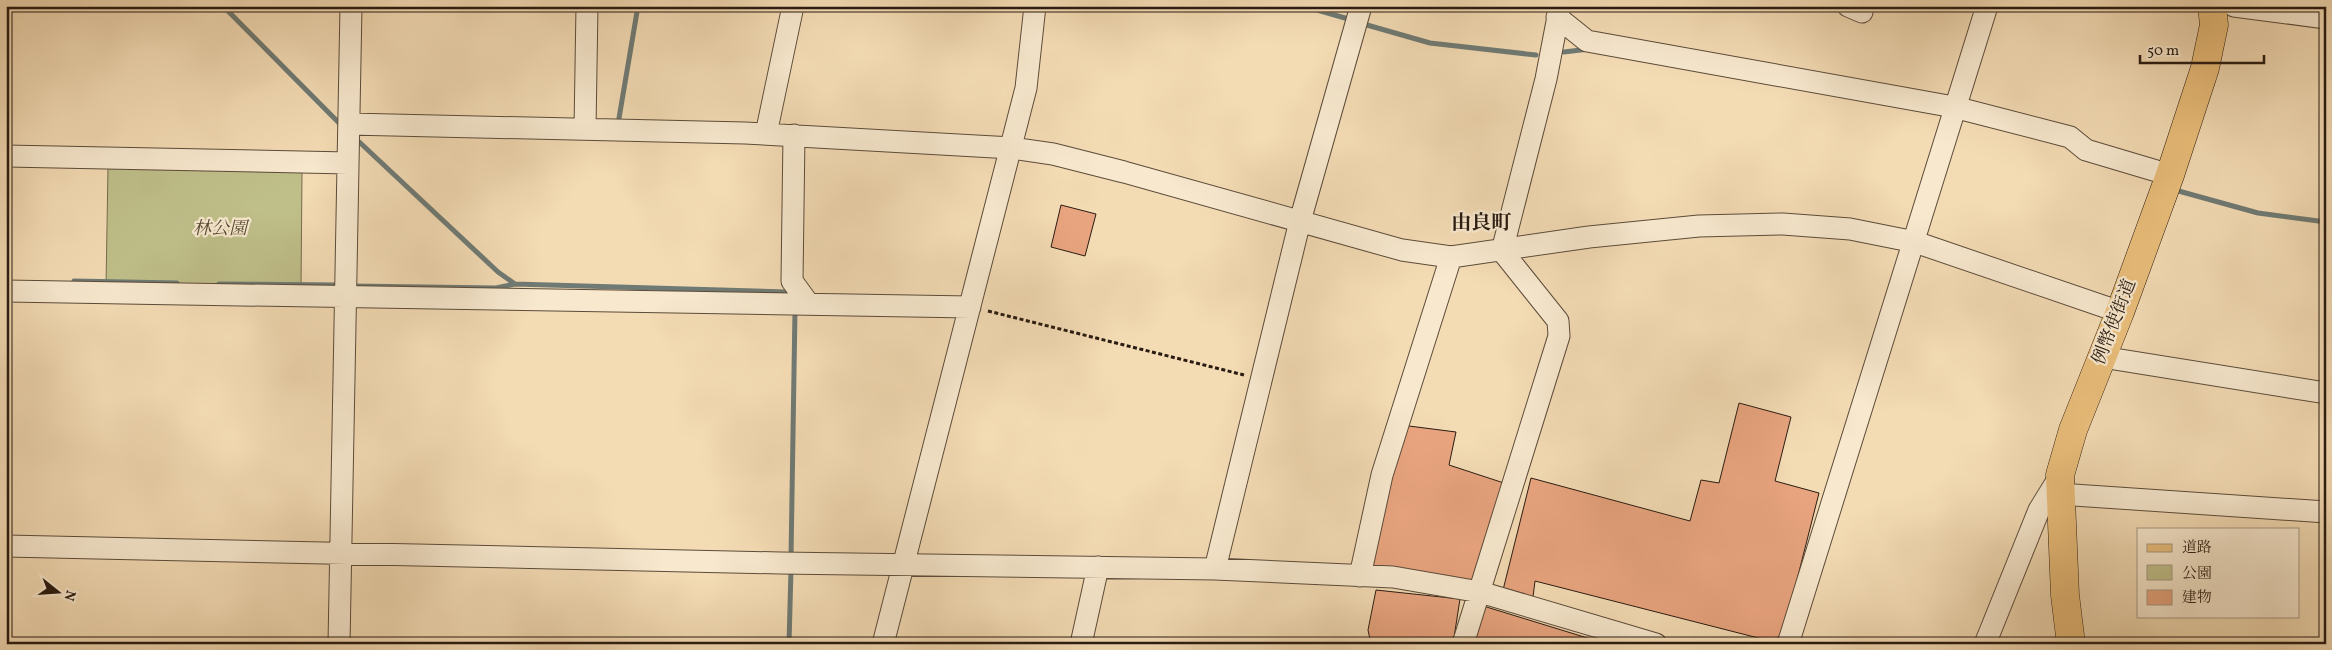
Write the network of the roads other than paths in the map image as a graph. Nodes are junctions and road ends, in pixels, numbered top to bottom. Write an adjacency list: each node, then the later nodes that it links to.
1 (351, 6): 12 (street)
2 (587, 6): 13 (street)
3 (793, 6): 14 (street)
4 (1035, 6): 16 (street)
5 (1987, 6): 11 (street)
6 (2212, 6): 19 (main road, 例幣使街道)
7 (2234, 6): 10 (street)
8 (1558, 12): 11 (street); 22 (street)
9 (1358, 16): 20 (street)
10 (2326, 18)
11 (1954, 107): 19 (street); 21 (street)
12 (349, 124): 13 (street); 18 (street)
13 (584, 129): 14 (street)
14 (766, 134): 15 (street)
15 (794, 135): 16 (street); 26 (street)
16 (1012, 148): 20 (street); 27 (street)
17 (6, 156): 18 (street)
18 (348, 163): 25 (street)
19 (2170, 174): 28 (main road, 例幣使街道)
20 (1300, 221): 23 (street); 37 (street)
21 (1915, 242): 22 (street); 28 (street); 45 (street)
22 (1502, 251): 23 (street); 39 (street)
23 (1451, 257): 38 (street)
24 (6, 290): 25 (street)
25 (346, 295): 26 (street); 34 (street)
26 (808, 303): 27 (street)
27 (970, 307): 35 (street)
28 (2120, 312): 29 (main road, 例幣使街道)
29 (2102, 357): 30 (street); 31 (main road, 例幣使街道)
30 (2326, 393)
31 (2059, 485): 32 (street); 46 (street); 47 (main road, 例幣使街道)
32 (2326, 512)
33 (6, 546): 34 (street)
34 (341, 554): 35 (street); 40 (street)
35 (902, 565): 36 (street); 41 (street)
36 (1098, 567): 37 (street); 42 (street)
37 (1215, 569): 38 (street)
38 (1360, 576): 39 (street)
39 (1480, 592): 43 (street); 44 (street)
40 (339, 644)
41 (884, 644)
42 (1081, 644)
43 (1463, 644)
44 (1656, 644)
45 (1788, 644)
46 (1985, 644)
47 (2071, 644)

